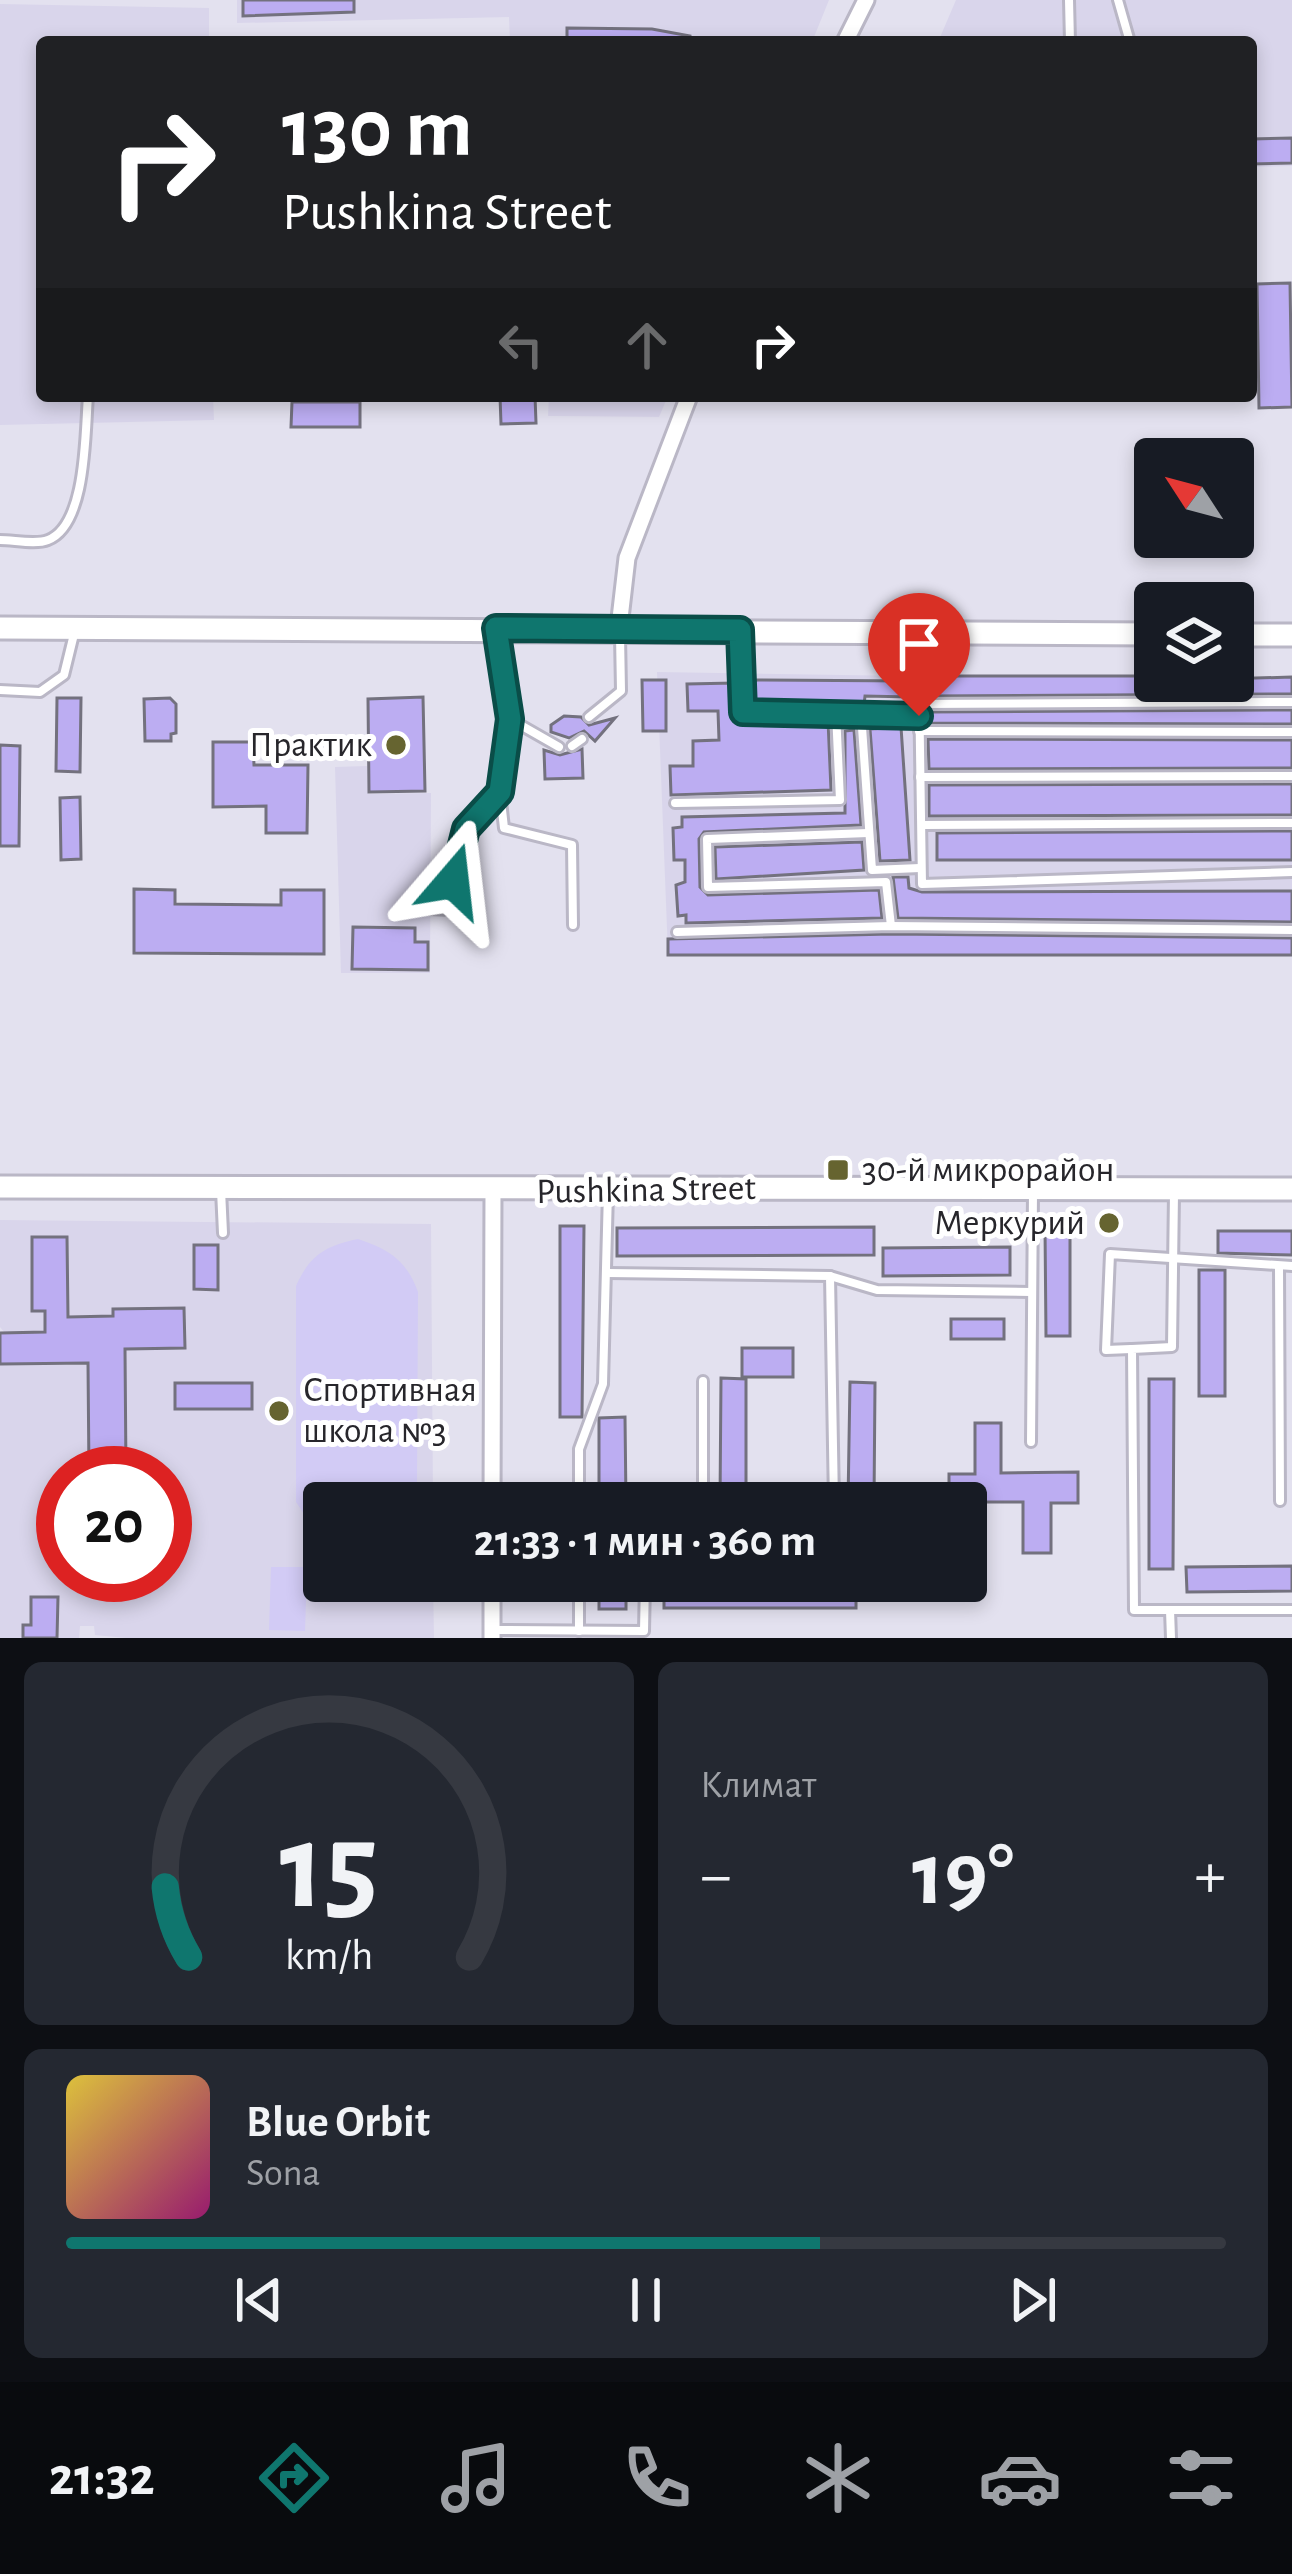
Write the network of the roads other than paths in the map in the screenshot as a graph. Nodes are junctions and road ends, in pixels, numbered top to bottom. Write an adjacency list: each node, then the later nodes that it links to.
1 (866, 0): 4 (street)
2 (1069, 0): 5 (lane)
3 (1118, 0): 6 (lane)
4 (848, 36)
5 (1070, 36)
6 (1128, 36)
7 (87, 402): 9 (lane)
8 (687, 402): 10 (street)
9 (0, 540)
10 (620, 627): 13 (street); 14 (street); 25 (lane)
11 (0, 628): 12 (street)
12 (76, 628): 13 (street); 19 (lane)
13 (496, 628): 26 (lane)
14 (740, 630): 15 (street); 22 (lane)
15 (1134, 634)
16 (1254, 634): 17 (street)
17 (1292, 635)
18 (919, 682): 21 (lane)
19 (0, 690)
20 (1292, 702): 21 (lane)
21 (919, 704): 24 (lane)
22 (836, 712): 23 (lane); 35 (lane)
23 (861, 713): 24 (lane); 38 (lane)
24 (919, 716): 27 (lane)
25 (589, 717)
26 (510, 719): 31 (lane); 34 (lane)
27 (919, 731): 28 (lane); 33 (lane)
28 (1292, 732)
29 (582, 739): 30 (lane)
30 (572, 746)
31 (559, 747)
32 (1292, 776): 33 (lane)
33 (920, 777): 37 (lane)
34 (500, 792): 43 (lane); 44 (lane)
35 (674, 803)
36 (1292, 823): 37 (lane)
37 (923, 825): 39 (lane)
38 (868, 833): 40 (lane); 42 (lane)
39 (920, 868): 40 (lane); 41 (lane)
40 (872, 869): 42 (lane)
41 (1292, 872)
42 (872, 881): 45 (lane)
43 (430, 909)
44 (573, 926)
45 (891, 926): 46 (lane); 47 (lane)
46 (1292, 930)
47 (677, 932)
48 (1034, 1186): 51 (street, Pushkina Street); 53 (street, Pushkina Street); 61 (lane)
49 (0, 1187): 50 (street, Pushkina Street)
50 (221, 1188): 54 (street, Pushkina Street); 55 (lane)
51 (1174, 1188): 52 (street, Pushkina Street); 56 (lane)
52 (1292, 1189)
53 (608, 1191): 54 (street, Pushkina Street); 59 (lane)
54 (493, 1192): 65 (street)
55 (223, 1233)
56 (1175, 1255): 57 (lane); 62 (lane); 62 (lane)
57 (1279, 1266): 58 (lane); 69 (lane)
58 (1292, 1266)
59 (608, 1273): 60 (lane); 66 (lane)
60 (830, 1276): 61 (lane); 68 (lane)
61 (1031, 1292): 64 (lane)
62 (1132, 1349): 73 (lane)
63 (703, 1381): 67 (lane)
64 (1030, 1442)
65 (492, 1482)
66 (579, 1482)
67 (703, 1482)
68 (834, 1482)
69 (1280, 1502)
70 (492, 1602): 76 (street)
71 (579, 1602): 75 (lane)
72 (645, 1602): 75 (lane)
73 (1170, 1610): 74 (lane); 77 (lane)
74 (1292, 1610)
75 (579, 1631): 76 (lane)
76 (492, 1634)
77 (1171, 1638)

